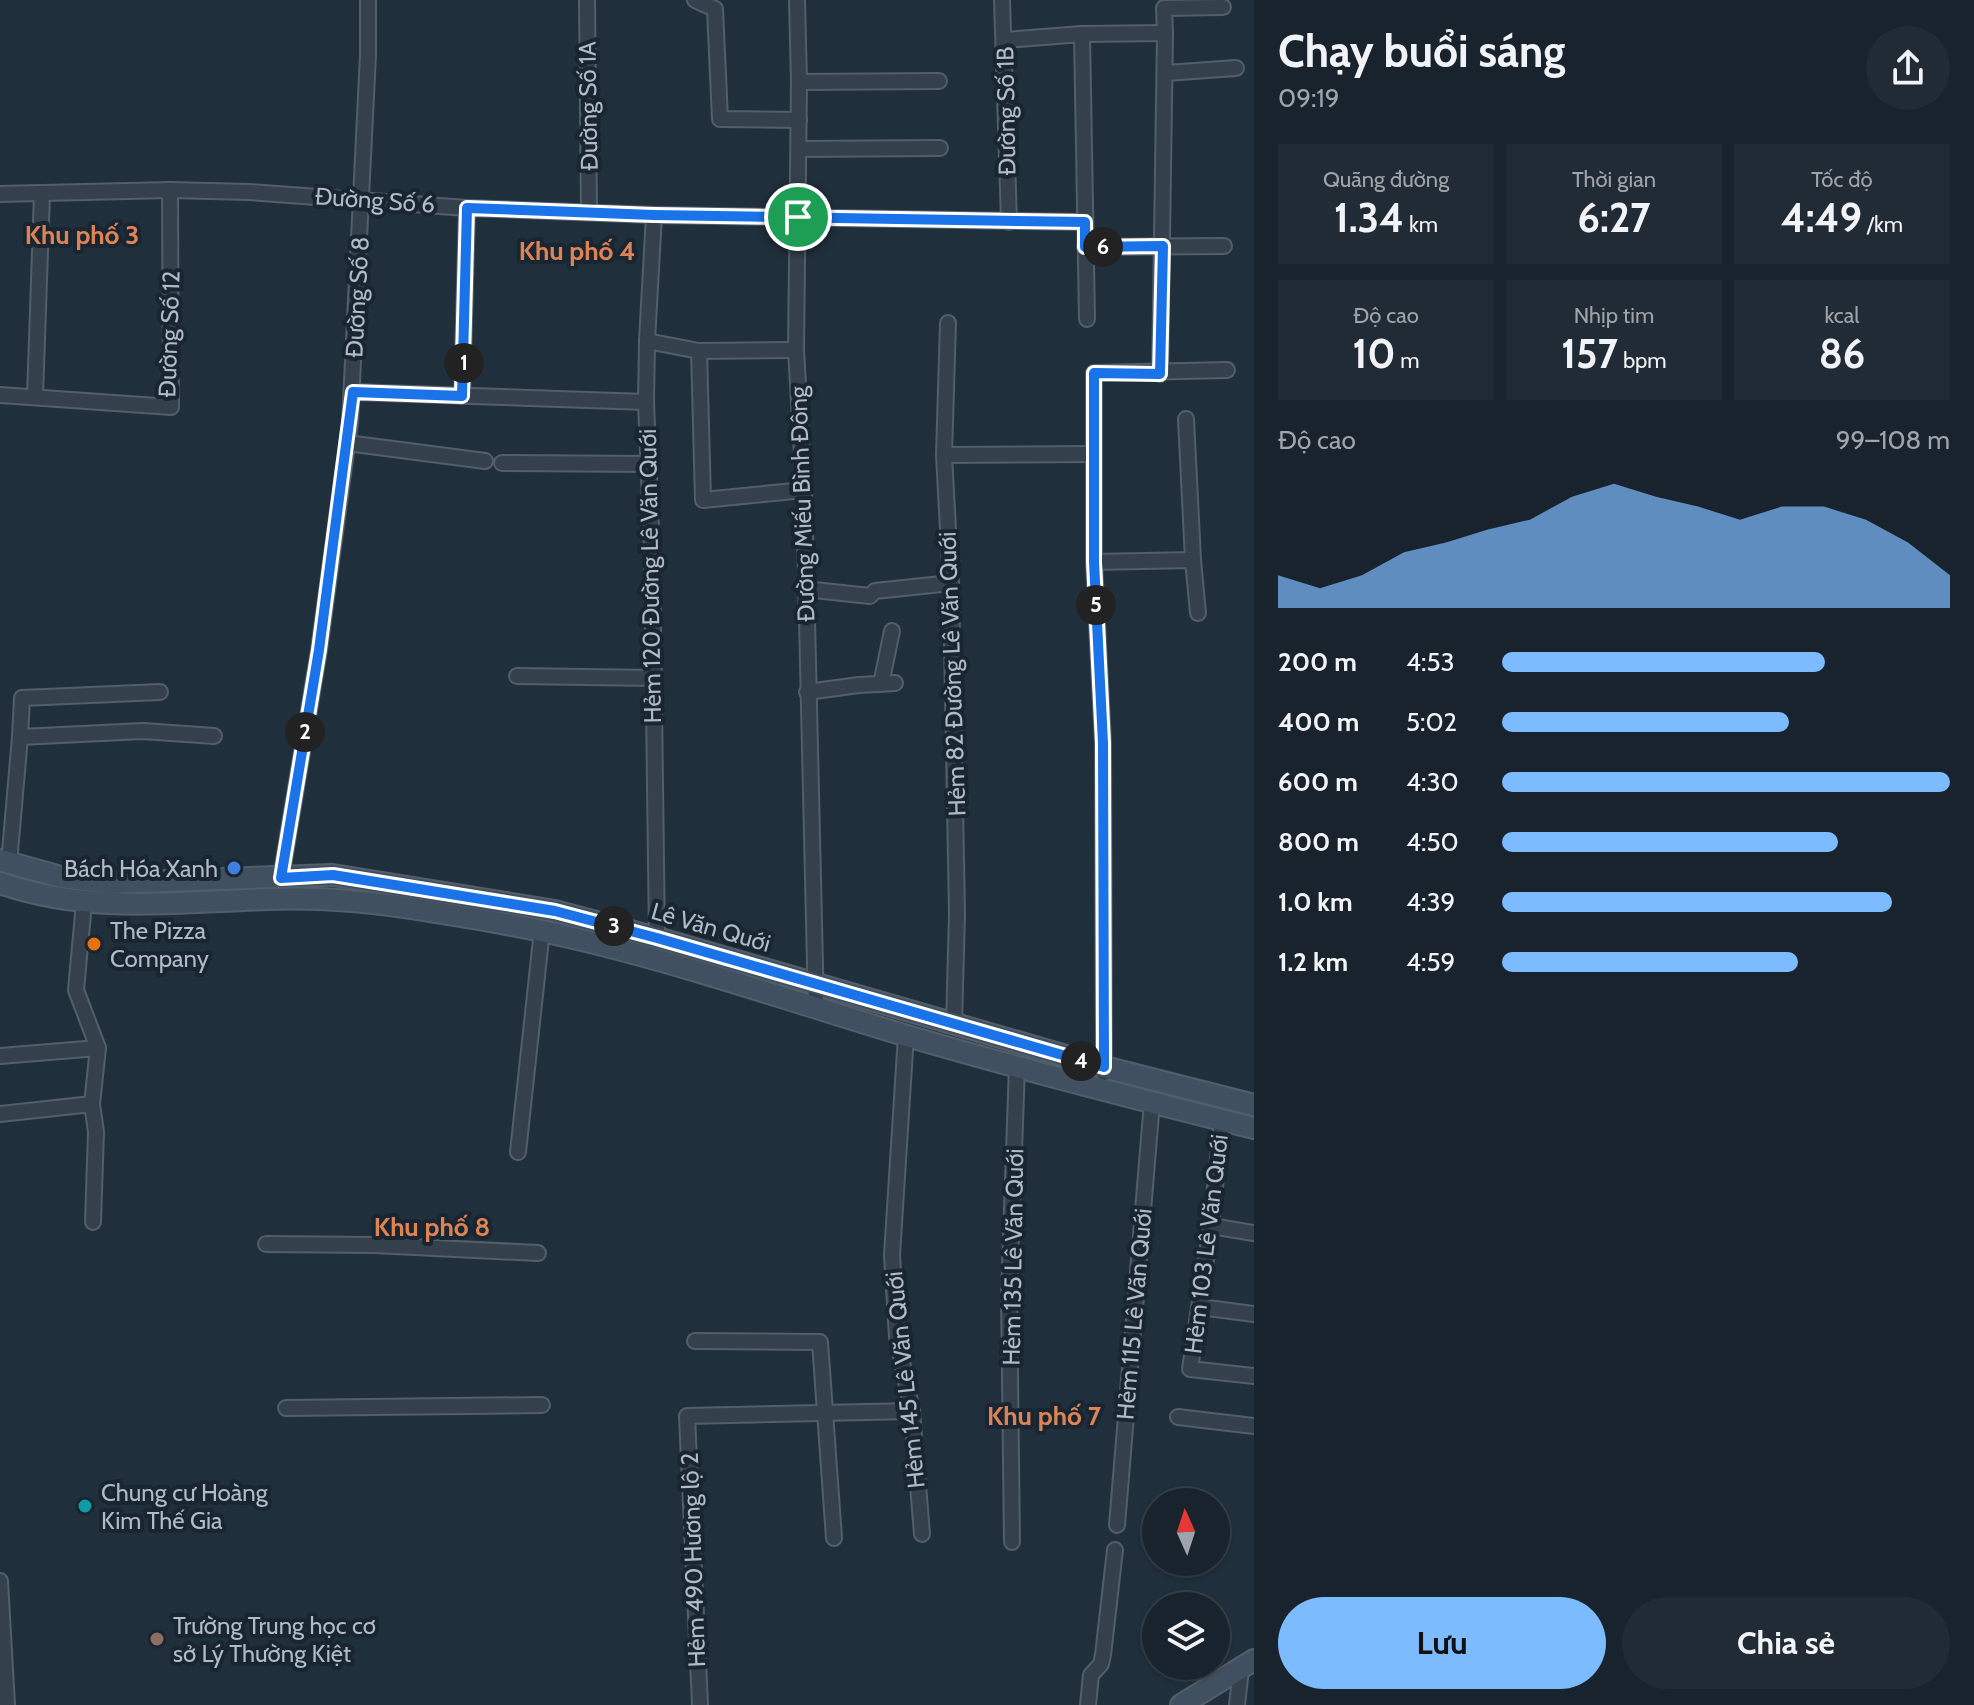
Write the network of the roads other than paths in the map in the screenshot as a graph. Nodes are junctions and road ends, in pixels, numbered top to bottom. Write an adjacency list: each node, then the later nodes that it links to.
1 (368, 0): 20 (street, Đường Số 8)
2 (587, 0): 22 (street, Đường Số 1A)
3 (695, 0): 14 (street)
4 (797, 0): 13 (street, Đường Miếu Bình Đông)
5 (1002, 0): 9 (street, Đường Số 1B)
6 (1223, 7): 7 (street)
7 (1165, 33): 8 (street); 11 (street)
8 (1082, 34): 9 (street); 26 (street)
9 (1005, 40): 25 (street, Đường Số 1B)
10 (1236, 68): 11 (street)
11 (1166, 73): 27 (street)
12 (939, 81): 13 (street)
13 (799, 82): 14 (street, Đường Miếu Bình Đông)
14 (799, 120): 16 (street, Đường Miếu Bình Đông)
15 (940, 148): 16 (street)
16 (799, 149): 24 (street, Đường Miếu Bình Đông)
17 (170, 190): 18 (street, Đường Số 6); 20 (street, Đường Số 6); 40 (street, Đường Số 12)
18 (42, 193): 19 (street, Đường Số 6); 40 (street)
19 (0, 194)
20 (362, 198): 21 (street, Đường Số 6); 37 (street, Đường Số 8)
21 (467, 208): 22 (street, Đường Số 6); 39 (street)
22 (589, 211): 23 (street, Đường Số 6)
23 (654, 215): 24 (street, Đường Số 6); 32 (street, Hẻm 120 Đường Lê Văn Quới)
24 (798, 217): 25 (street, Đường Số 6); 33 (street, Đường Miếu Bình Đông)
25 (1009, 222): 26 (street, Đường Số 6)
26 (1085, 222): 29 (street)
27 (1163, 246): 28 (street); 29 (street); 36 (street)
28 (1224, 246)
29 (1085, 247): 30 (street)
30 (1087, 319)
31 (948, 323): 45 (street, Hẻm 82 Đường Lê Văn Quới)
32 (647, 341): 34 (street); 41 (street, Hẻm 120 Đường Lê Văn Quới)
33 (796, 350): 34 (street); 49 (street, Đường Miếu Bình Đông)
34 (699, 351): 49 (street)
35 (1227, 370): 36 (street)
36 (1160, 374): 44 (street)
37 (353, 392): 39 (street); 43 (street, Đường Số 8)
38 (0, 395): 40 (street, Đường Số 12)
39 (462, 396): 41 (street)
40 (35, 397)
41 (646, 402): 48 (street, Hẻm 120 Đường Lê Văn Quới)
42 (1186, 419): 50 (street)
43 (347, 443): 46 (street); 63 (street, Đường Số 8)
44 (1093, 454): 45 (street); 51 (street)
45 (944, 455): 52 (street, Hẻm 82 Đường Lê Văn Quới)
46 (485, 461)
47 (502, 463): 48 (street)
48 (648, 464): 57 (street, Hẻm 120 Đường Lê Văn Quới)
49 (804, 490): 53 (street, Đường Miếu Bình Đông)
50 (1193, 560): 51 (street); 54 (street)
51 (1094, 562): 75 (street)
52 (951, 583): 53 (street); 70 (street, Hẻm 82 Đường Lê Văn Quới)
53 (805, 589): 59 (street, Đường Miếu Bình Đông)
54 (1198, 613)
55 (892, 631): 59 (street)
56 (517, 676): 57 (street)
57 (653, 678): 67 (street, Hẻm 120 Đường Lê Văn Quới)
58 (160, 692): 61 (street)
59 (807, 692): 68 (street, Đường Miếu Bình Đông)
60 (214, 736): 61 (street)
61 (20, 737): 62 (street)
62 (4, 862): 63 (main road, Lê Văn Quới)
63 (281, 878): 67 (main road, Lê Văn Quới)
64 (0, 883): 65 (main road, Lê Văn Quới)
65 (84, 903): 66 (main road, Lê Văn Quới); 72 (street)
66 (542, 930): 69 (main road, Lê Văn Quới); 83 (street)
67 (657, 938): 68 (main road, Lê Văn Quới)
68 (816, 984): 69 (street, Đường Miếu Bình Đông); 70 (main road, Lê Văn Quới)
69 (816, 1008): 71 (main road, Lê Văn Quới)
70 (954, 1025): 75 (main road, Lê Văn Quới)
71 (906, 1035): 74 (main road, Lê Văn Quới); 95 (street, Hẻm 145 Lê Văn Quới)
72 (98, 1048): 73 (street); 78 (street)
73 (0, 1056)
74 (1017, 1066): 76 (main road, Lê Văn Quới); 102 (street, Hẻm 135 Lê Văn Quới)
75 (1104, 1067): 76 (street); 79 (main road, Lê Văn Quới)
76 (1104, 1089): 77 (main road, Lê Văn Quới)
77 (1152, 1102): 81 (main road, Lê Văn Quới); 99 (street, Hẻm 115 Lê Văn Quới)
78 (92, 1104): 80 (street); 84 (street)
79 (1254, 1105)
80 (0, 1114)
81 (1222, 1120): 82 (main road, Lê Văn Quới); 85 (street, Hẻm 103 Lê Văn Quới)
82 (1254, 1128)
83 (518, 1152)
84 (93, 1222)
85 (1211, 1226): 86 (street); 89 (street, Hẻm 103 Lê Văn Quới)
86 (1254, 1233)
87 (266, 1244): 88 (street)
88 (538, 1253)
89 (1200, 1307): 90 (street); 92 (street, Hẻm 103 Lê Văn Quới)
90 (1254, 1314)
91 (695, 1341): 96 (street)
92 (1254, 1376)
93 (542, 1405): 94 (street)
94 (286, 1408)
95 (912, 1411): 96 (street); 100 (street, Hẻm 145 Lê Văn Quới)
96 (825, 1412): 101 (street); 109 (street, Hẻm 490 Hương lộ 2)
97 (1178, 1417): 98 (street)
98 (1254, 1426)
99 (1117, 1525)
100 (922, 1534)
101 (834, 1538)
102 (1012, 1542)
103 (1115, 1550): 110 (street)
104 (0, 1581): 105 (street)
105 (2, 1619): 107 (street)
106 (1248, 1664): 111 (main road); 112 (street)
107 (3, 1681): 108 (street)
108 (7, 1705)
109 (700, 1705)
110 (1088, 1705)
111 (1181, 1705)
112 (1237, 1705)

